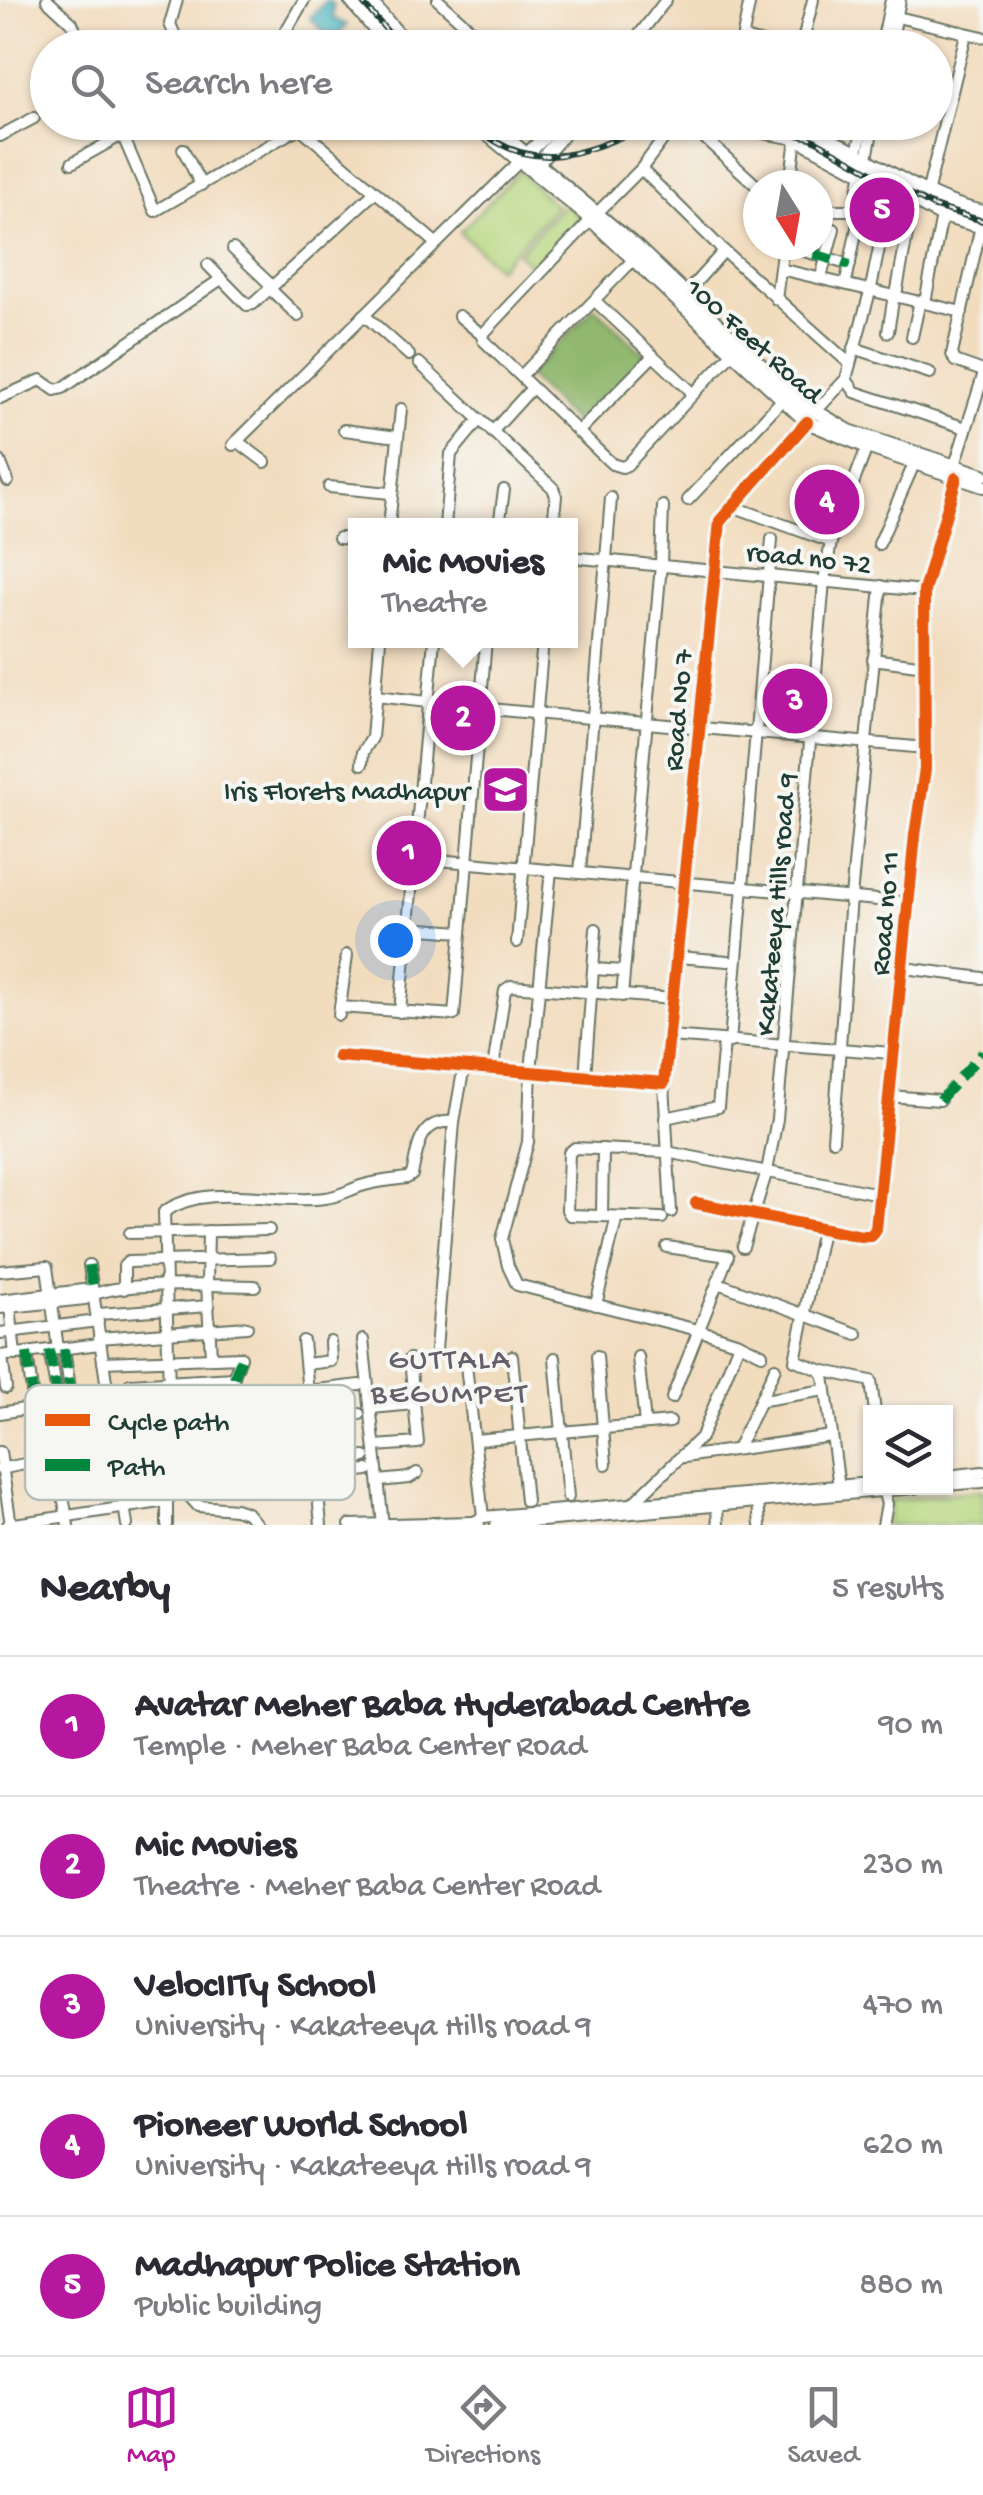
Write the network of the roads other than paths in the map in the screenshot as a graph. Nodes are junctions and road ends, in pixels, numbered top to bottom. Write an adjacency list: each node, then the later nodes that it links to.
1 (47, 0): 13 (street)
2 (177, 0): 14 (street)
3 (304, 0): 15 (street)
4 (350, 0): 16 (main road)
5 (370, 0): 17 (main road)
6 (438, 0): 18 (street)
7 (666, 0): 19 (street)
8 (750, 0): 20 (street)
9 (812, 0): 21 (street)
10 (892, 0): 22 (street)
11 (900, 0): 12 (street)
12 (897, 17): 23 (street); 24 (street)
13 (75, 30)
14 (171, 30)
15 (286, 30)
16 (375, 30)
17 (395, 30)
18 (472, 30)
19 (643, 30)
20 (744, 30)
21 (805, 30)
22 (885, 30)
23 (894, 30)
24 (950, 30)
25 (953, 31): 26 (street)
26 (966, 34): 27 (street); 28 (street)
27 (983, 37)
28 (953, 87)
29 (30, 120): 30 (street)
30 (0, 136)
31 (113, 140): 48 (street)
32 (124, 140): 54 (street)
33 (272, 140): 54 (street)
34 (313, 140): 55 (street)
35 (497, 140): 49 (main road)
36 (506, 140): 49 (main road)
37 (546, 140): 49 (main road)
38 (554, 140): 49 (main road)
39 (662, 140): 50 (street)
40 (707, 140): 52 (street)
41 (796, 140): 51 (street)
42 (800, 140): 53 (main road)
43 (836, 140): 47 (main road)
44 (865, 140): 47 (street)
45 (940, 140): 56 (street)
46 (200, 146): 54 (street)
47 (862, 155): 56 (main road)
48 (72, 163)
49 (528, 163): 61 (main road, 100 Feet Road); 66 (street)
50 (640, 169): 61 (street); 68 (street)
51 (792, 170)
52 (743, 173)
53 (862, 173): 57 (main road); 59 (street)
54 (201, 185)
55 (374, 193): 66 (street); 79 (street)
56 (927, 194): 62 (main road)
57 (913, 202): 60 (main road); 82 (street)
58 (833, 210): 59 (street)
59 (857, 210): 63 (street)
60 (942, 216): 62 (main road); 85 (street)
61 (594, 217): 69 (main road, 100 Feet Road); 81 (main road, 100 Feet Road); 91 (street)
62 (982, 222): 86 (street)
63 (858, 228): 74 (street); 80 (street)
64 (834, 229): 65 (street)
65 (833, 233)
66 (436, 243): 87 (street)
67 (232, 249): 79 (street)
68 (724, 251): 81 (street); 83 (street)
69 (633, 260): 84 (street); 94 (main road, 100 Feet Road)
70 (782, 260): 75 (street)
71 (825, 260): 76 (street)
72 (833, 260): 74 (street)
73 (208, 265): 77 (street)
74 (850, 265): 78 (street)
75 (780, 269): 76 (street); 83 (street)
76 (821, 277): 78 (street)
77 (221, 279): 79 (street); 104 (street)
78 (846, 282): 80 (street)
79 (270, 287): 88 (street)
80 (871, 288): 82 (street); 93 (street)
81 (686, 292): 96 (main road, 100 Feet Road)
82 (895, 295): 85 (street); 90 (street)
83 (776, 298): 97 (street)
84 (595, 301): 95 (street); 100 (street)
85 (923, 301): 86 (street); 92 (street)
86 (962, 312): 99 (street)
87 (364, 315): 108 (street); 116 (street)
88 (298, 316)
89 (459, 316): 91 (street)
90 (888, 332)
91 (482, 335): 100 (street)
92 (912, 338)
93 (854, 348): 97 (street); 98 (street)
94 (733, 352): 96 (main road, 100 Feet Road); 103 (street)
95 (653, 356): 103 (street); 112 (street)
96 (749, 362): 105 (main road, 100 Feet Road); 107 (main road, 100 Feet Road)
97 (850, 364): 101 (street)
98 (930, 373)
99 (983, 373): 109 (street, Road no 11)
100 (521, 376): 102 (street)
101 (846, 379): 107 (street, Road No 7); 109 (street)
102 (532, 388): 111 (street); 112 (street)
103 (693, 393): 112 (street)
104 (0, 398)
105 (782, 400): 107 (main road, 100 Feet Road); 126 (street)
106 (402, 409): 113 (street)
107 (811, 417): 114 (main road, 100 Feet Road); 118 (main road, 100 Feet Road); 128 (street, Road No 7)
108 (479, 420): 111 (street); 130 (street)
109 (966, 428): 118 (street, Road no 11)
110 (344, 430): 113 (street)
111 (492, 432): 132 (street)
112 (578, 432)
113 (398, 437): 124 (street)
114 (867, 447): 117 (main road, 100 Feet Road); 136 (street, Kakateeya Hills road 9)
115 (0, 461): 120 (street)
116 (265, 462)
117 (914, 464): 118 (main road, 100 Feet Road); 137 (street)
118 (955, 473): 119 (main road, 100 Feet Road); 121 (main road, 100 Feet Road); 145 (street, Road no 11)
119 (983, 475)
120 (8, 482)
121 (983, 486)
122 (329, 487): 124 (street)
123 (504, 490): 131 (street)
124 (390, 493): 129 (street)
125 (612, 498): 139 (street)
126 (688, 500)
127 (664, 506): 140 (street)
128 (732, 506): 136 (street); 141 (street, Road No 7)
129 (390, 518)
130 (446, 518)
131 (501, 518)
132 (553, 518)
133 (340, 538): 134 (street)
134 (348, 538)
135 (772, 540): 142 (street)
136 (831, 542): 143 (street, Kakateeya Hills road 9)
137 (879, 544)
138 (578, 558): 139 (street, road no 72)
139 (605, 560): 140 (street, road no 72); 156 (street)
140 (661, 565): 141 (street, road no 72); 157 (street)
141 (715, 570): 142 (street, road no 72); 158 (street, Road No 7)
142 (770, 576): 143 (street, road no 72); 159 (street)
143 (824, 581): 144 (street, road no 72); 160 (street, Kakateeya Hills road 9)
144 (881, 586): 145 (street, road no 72); 150 (street)
145 (924, 591): 151 (street, Road no 11)
146 (379, 648): 152 (street)
147 (433, 648): 153 (street)
148 (485, 648): 154 (street)
149 (543, 648): 155 (street)
150 (874, 660): 151 (street); 161 (street)
151 (925, 666): 162 (street, Road no 11)
152 (376, 696): 153 (street); 163 (street)
153 (428, 702): 154 (street); 164 (street)
154 (478, 708): 155 (street); 165 (street)
155 (537, 711): 156 (street); 166 (street)
156 (592, 716): 157 (street); 168 (street)
157 (646, 721): 158 (street); 169 (street)
158 (699, 726): 159 (street); 170 (street, Road No 7)
159 (754, 732): 160 (street); 171 (street)
160 (811, 737): 161 (street); 172 (street, Kakateeya Hills road 9)
161 (868, 742): 162 (street); 173 (street)
162 (926, 748): 174 (street, Road no 11)
163 (362, 764)
164 (416, 858): 165 (street); 175 (street)
165 (466, 862): 166 (street); 177 (street)
166 (522, 868): 167 (street); 178 (street)
167 (551, 870): 168 (street); 186 (street)
168 (580, 873): 169 (street)
169 (633, 878): 170 (street); 184 (street)
170 (686, 882): 171 (street); 180 (street, Road No 7)
171 (743, 888): 172 (street); 192 (street)
172 (797, 892): 173 (street); 193 (street, Kakateeya Hills road 9)
173 (851, 897): 174 (street); 194 (street)
174 (910, 903): 182 (street, Road no 11)
175 (409, 928): 177 (street); 190 (street)
176 (596, 929): 183 (street)
177 (460, 932): 190 (street)
178 (517, 942)
179 (347, 955): 190 (street)
180 (678, 957): 181 (street); 189 (street, Road No 7)
181 (728, 961)
182 (904, 968): 185 (street); 195 (street, Road no 11)
183 (594, 970): 184 (street); 187 (street)
184 (624, 971): 188 (street)
185 (983, 978)
186 (540, 989): 187 (street); 198 (street); 199 (street)
187 (592, 994): 188 (street); 200 (street)
188 (622, 996): 189 (street)
189 (673, 999): 191 (street, Road No 7)
190 (400, 1012)
191 (670, 1036): 192 (street); 201 (street, Road No 7)
192 (727, 1042): 193 (street); 204 (street)
193 (786, 1046): 194 (street); 209 (street, Kakateeya Hills road 9)
194 (839, 1050): 195 (street); 206 (street)
195 (892, 1054): 202 (street, Road no 11)
196 (338, 1056): 197 (street)
197 (464, 1066): 198 (street); 205 (street)
198 (493, 1068): 199 (street)
199 (531, 1071): 200 (street); 235 (street)
200 (585, 1077): 201 (street)
201 (664, 1083): 204 (street, Road No 7)
202 (889, 1096): 203 (street); 210 (street, Road no 11)
203 (940, 1100)
204 (665, 1118): 208 (street, Road No 7)
205 (454, 1122): 218 (street); 254 (street)
206 (832, 1140)
207 (603, 1149): 208 (street); 213 (street); 213 (street)
208 (667, 1152): 209 (street); 213 (street, Road No 7)
209 (767, 1171): 210 (street); 212 (street, Kakateeya Hills road 9)
210 (880, 1194): 216 (street, Road no 11)
211 (696, 1204): 212 (street, Road no 11)
212 (755, 1214): 216 (street, Road no 11); 221 (street, Kakateeya Hills road 9)
213 (602, 1216)
214 (616, 1220): 235 (street)
215 (269, 1230): 217 (street)
216 (822, 1230): 238 (street)
217 (208, 1231): 218 (street); 224 (street)
218 (163, 1232): 219 (street); 223 (street)
219 (130, 1233)
220 (667, 1246): 227 (street)
221 (743, 1247)
222 (270, 1258): 224 (street)
223 (164, 1260): 224 (street); 230 (street); 231 (street)
224 (209, 1260): 228 (street)
225 (89, 1265): 232 (street)
226 (0, 1271): 233 (street)
227 (718, 1282): 238 (street); 243 (street)
228 (207, 1285): 229 (street); 230 (street); 236 (street)
229 (256, 1286)
230 (165, 1287): 231 (street); 237 (street)
231 (124, 1289): 232 (street)
232 (92, 1294): 233 (street); 239 (street)
233 (51, 1298): 234 (street); 240 (street)
234 (3, 1305): 244 (street)
235 (596, 1305): 243 (street)
236 (208, 1306): 237 (street); 242 (street)
237 (166, 1308): 239 (street); 246 (street)
238 (804, 1316): 247 (street); 269 (street)
239 (98, 1317): 240 (street); 249 (street)
240 (55, 1326): 244 (street); 253 (street)
241 (246, 1327): 242 (street)
242 (210, 1330): 246 (street); 260 (street)
243 (698, 1330): 252 (street); 283 (street)
244 (13, 1331): 245 (street); 255 (street)
245 (0, 1333)
246 (166, 1334): 249 (street); 262 (street)
247 (857, 1334)
248 (362, 1340): 287 (street)
249 (100, 1341): 253 (street); 265 (street)
250 (303, 1341): 266 (street)
251 (330, 1342): 266 (street)
252 (740, 1343): 256 (street); 304 (street)
253 (57, 1349): 255 (street); 274 (street); 275 (street)
254 (436, 1350)
255 (21, 1354): 257 (street); 273 (street)
256 (762, 1354)
257 (1, 1356): 281 (street)
258 (512, 1356): 296 (street)
259 (597, 1356): 294 (street)
260 (211, 1357): 262 (street); 270 (street)
261 (638, 1357): 293 (street)
262 (168, 1358): 265 (street); 271 (street)
263 (555, 1358): 295 (street)
264 (410, 1359): 285 (street)
265 (103, 1362): 276 (street)
266 (306, 1364): 278 (street)
267 (466, 1366): 298 (street)
268 (775, 1368): 284 (street)
269 (820, 1370): 282 (street); 286 (street)
270 (234, 1378): 271 (street); 277 (street)
271 (169, 1383): 272 (street)
272 (130, 1384)
273 (29, 1385)
274 (55, 1385)
275 (69, 1385)
276 (105, 1385)
277 (231, 1385)
278 (308, 1385)
279 (360, 1385): 280 (street)
280 (355, 1386)
281 (6, 1388)
282 (825, 1390): 284 (street); 297 (street)
283 (672, 1398)
284 (759, 1403): 300 (street)
285 (414, 1404): 287 (street); 299 (street)
286 (874, 1405)
287 (372, 1408): 299 (street)
288 (25, 1409): 289 (street)
289 (0, 1413)
290 (360, 1414): 291 (street)
291 (355, 1415)
292 (670, 1422): 293 (street)
293 (645, 1424): 294 (street)
294 (603, 1428): 295 (street); 305 (street)
295 (562, 1432): 296 (street); 319 (street)
296 (520, 1436): 298 (street); 325 (street)
297 (831, 1436): 300 (street); 316 (street)
298 (475, 1440): 332 (street)
299 (376, 1446): 312 (street)
300 (737, 1449): 304 (street)
301 (0, 1452): 306 (street)
302 (355, 1456): 303 (street)
303 (365, 1456)
304 (681, 1457): 326 (street)
305 (606, 1464)
306 (2, 1469): 333 (street)
307 (368, 1470): 308 (street)
308 (355, 1472)
309 (983, 1472): 311 (street)
310 (417, 1473): 312 (street)
311 (953, 1475)
312 (379, 1481): 339 (street)
313 (983, 1482): 315 (street)
314 (863, 1484): 316 (street)
315 (953, 1484)
316 (839, 1486): 326 (street)
317 (863, 1492): 327 (street)
318 (884, 1495): 344 (street)
319 (568, 1496)
320 (123, 1500): 328 (street)
321 (192, 1500): 336 (street)
322 (318, 1500): 337 (street)
323 (151, 1501): 324 (street); 328 (street)
324 (168, 1501): 335 (street)
325 (526, 1501)
326 (633, 1502): 332 (street)
327 (758, 1503): 329 (street); 343 (street)
328 (124, 1506): 331 (street); 334 (street)
329 (716, 1507): 330 (street); 342 (street)
330 (640, 1514): 340 (street); 341 (street)
331 (68, 1520): 333 (street)
332 (479, 1521): 339 (street)
333 (10, 1525)
334 (127, 1525)
335 (168, 1525)
336 (257, 1525)
337 (321, 1525)
338 (350, 1525): 339 (street)
339 (383, 1525)
340 (496, 1525)
341 (634, 1525)
342 (718, 1525)
343 (760, 1525)
344 (883, 1525)

